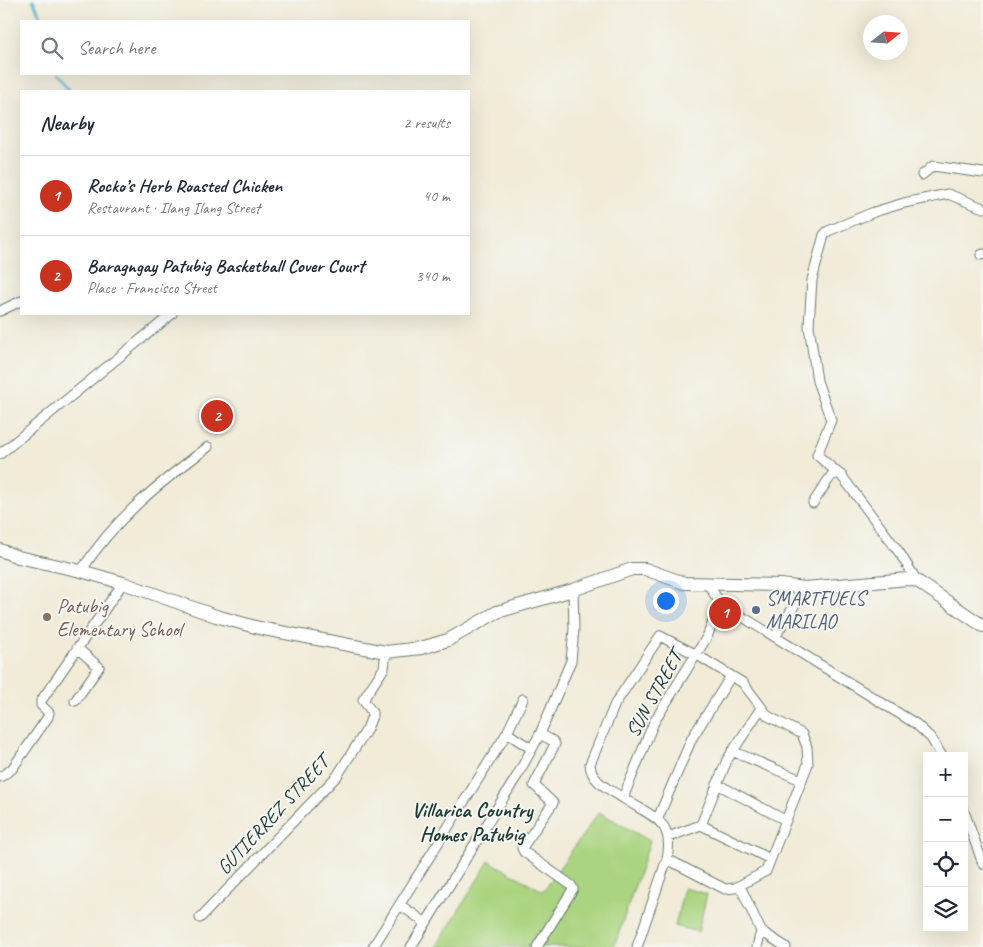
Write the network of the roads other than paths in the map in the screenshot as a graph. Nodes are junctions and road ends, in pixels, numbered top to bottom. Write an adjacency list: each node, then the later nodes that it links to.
1 (983, 172): 2 (street)
2 (922, 175)
3 (983, 208): 9 (street)
4 (20, 301): 5 (street)
5 (0, 311)
6 (171, 315): 8 (street)
7 (208, 447): 12 (street)
8 (0, 454)
9 (838, 473): 10 (street); 13 (street)
10 (813, 503)
11 (0, 550): 12 (main road)
12 (81, 571): 14 (main road)
13 (917, 581): 16 (main road); 19 (main road)
14 (123, 583): 21 (street); 22 (main road)
15 (708, 584): 16 (main road); 17 (main road); 18 (street)
16 (805, 588): 20 (street)
17 (573, 590): 22 (main road); 29 (street)
18 (720, 603): 20 (street); 23 (street, SUN STREET)
19 (983, 626)
20 (774, 637): 32 (street)
21 (77, 648): 26 (street); 33 (street)
22 (386, 652): 47 (street, GUTIERREZ STREET)
23 (697, 654): 24 (street); 36 (street, SUN STREET); 36 (street)
24 (731, 676): 27 (street); 37 (street)
25 (523, 700): 28 (street)
26 (75, 701)
27 (761, 708): 31 (street); 34 (street)
28 (507, 733): 30 (street); 46 (street)
29 (540, 734): 30 (street); 52 (street)
30 (532, 749): 48 (street)
31 (732, 751): 34 (street); 35 (street)
32 (940, 752)
33 (0, 777)
34 (801, 780): 38 (street)
35 (717, 784): 38 (street); 40 (street)
36 (623, 798): 37 (street)
37 (658, 818): 41 (street)
38 (785, 820): 43 (street)
39 (968, 822): 44 (street)
40 (700, 825): 41 (street); 43 (street)
41 (668, 837): 42 (street)
42 (667, 859): 45 (street); 53 (street)
43 (770, 859): 45 (street)
44 (983, 864)
45 (740, 886): 49 (street)
46 (400, 905): 48 (street); 50 (street)
47 (200, 918)
48 (426, 923): 51 (street)
49 (761, 930): 54 (street); 55 (street)
50 (374, 947)
51 (411, 947)
52 (537, 947)
53 (637, 947)
54 (757, 947)
55 (786, 947)

